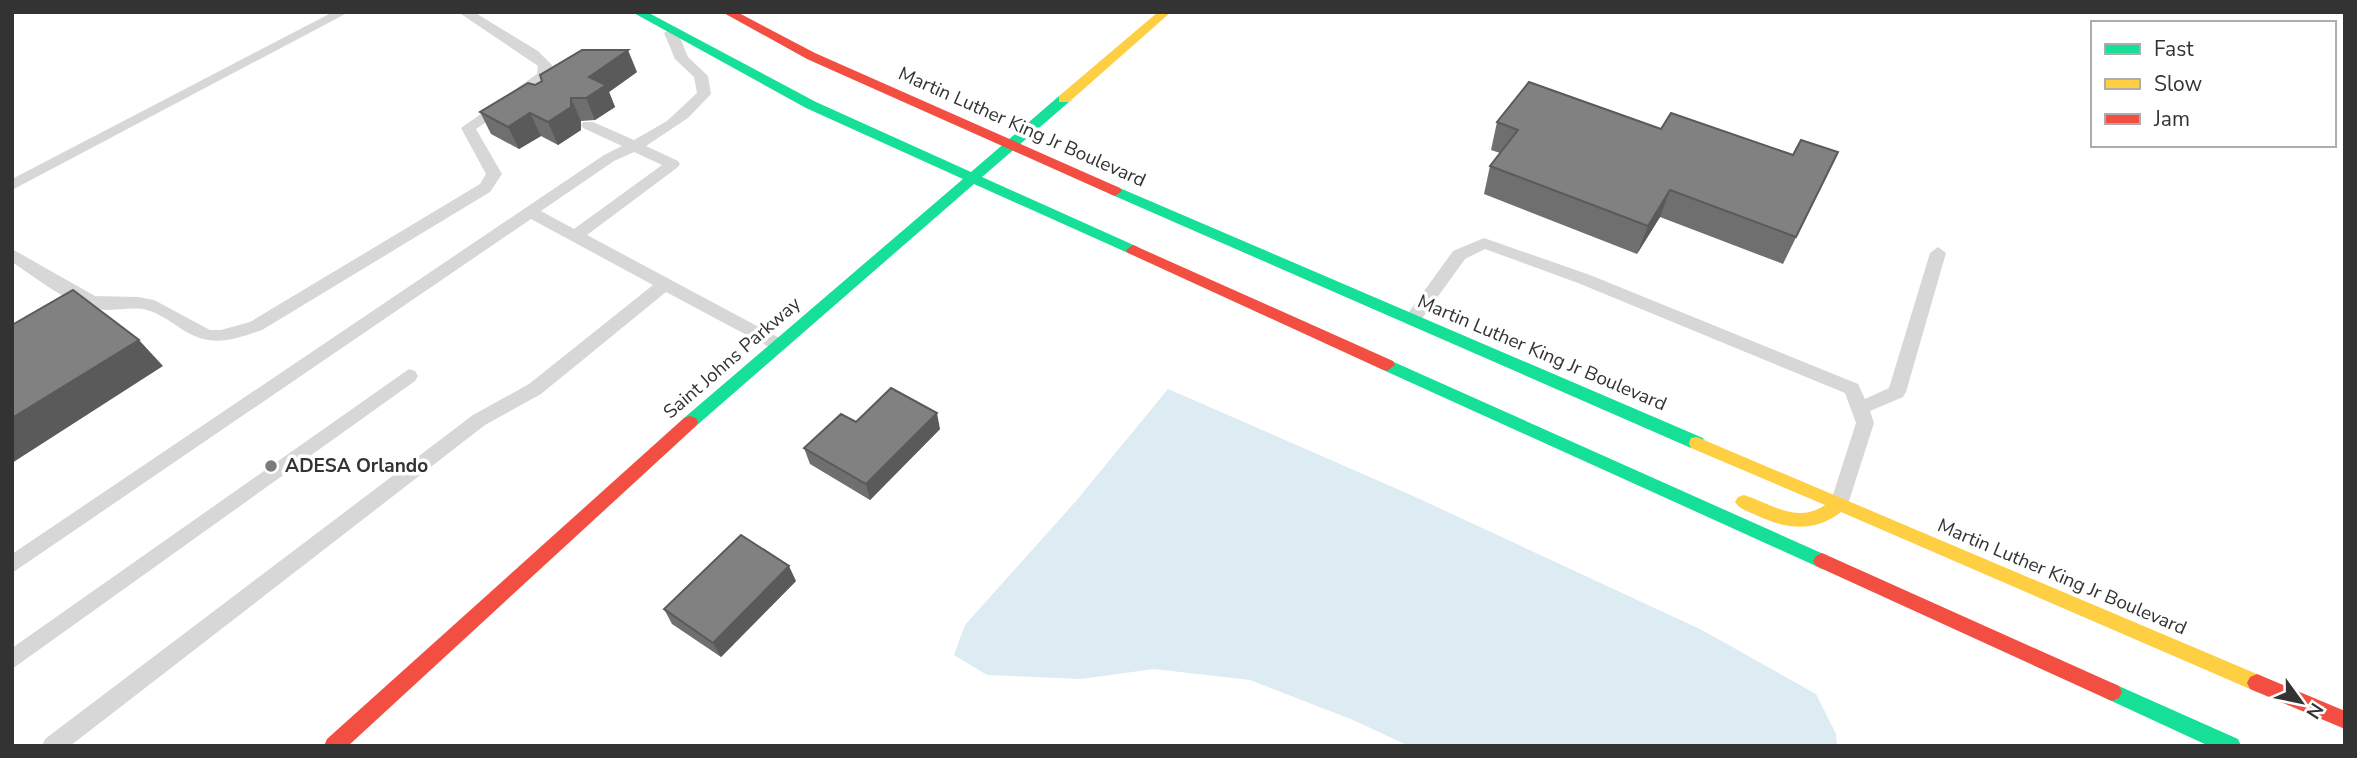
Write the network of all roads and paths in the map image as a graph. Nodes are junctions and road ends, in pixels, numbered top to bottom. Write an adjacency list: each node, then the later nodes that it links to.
1 (343, 12): 11 (lane)
2 (464, 12): 15 (lane)
3 (638, 12): 6 (main road)
4 (728, 12): 9 (main road, Martin Luther King Jr Boulevard)
5 (1165, 12): 9 (main road, Saint Johns Parkway)
6 (671, 33): 8 (lane); 10 (main road)
7 (588, 125): 8 (lane)
8 (636, 145): 12 (lane); 13 (lane)
9 (1009, 145): 10 (main road, Saint Johns Parkway); 17 (main road, Martin Luther King Jr Boulevard)
10 (971, 178): 18 (main road, Saint Johns Parkway); 21 (main road)
11 (12, 185)
12 (530, 212): 13 (lane); 25 (lane)
13 (575, 236): 16 (lane)
14 (1938, 253): 20 (lane)
15 (12, 254)
16 (664, 284): 18 (lane); 28 (lane)
17 (1412, 320): 20 (lane); 24 (main road, Martin Luther King Jr Boulevard)
18 (779, 345): 29 (main road, Saint Johns Parkway)
19 (409, 376): 26 (lane)
20 (1860, 408): 24 (lane)
21 (1484, 410): 22 (main road); 30 (main road)
22 (1531, 413)
23 (1733, 497): 24 (main road)
24 (1839, 504): 27 (main road, Martin Luther King Jr Boulevard)
25 (12, 565)
26 (12, 660)
27 (2345, 720)
28 (53, 746)
29 (334, 746)
30 (2231, 746)

